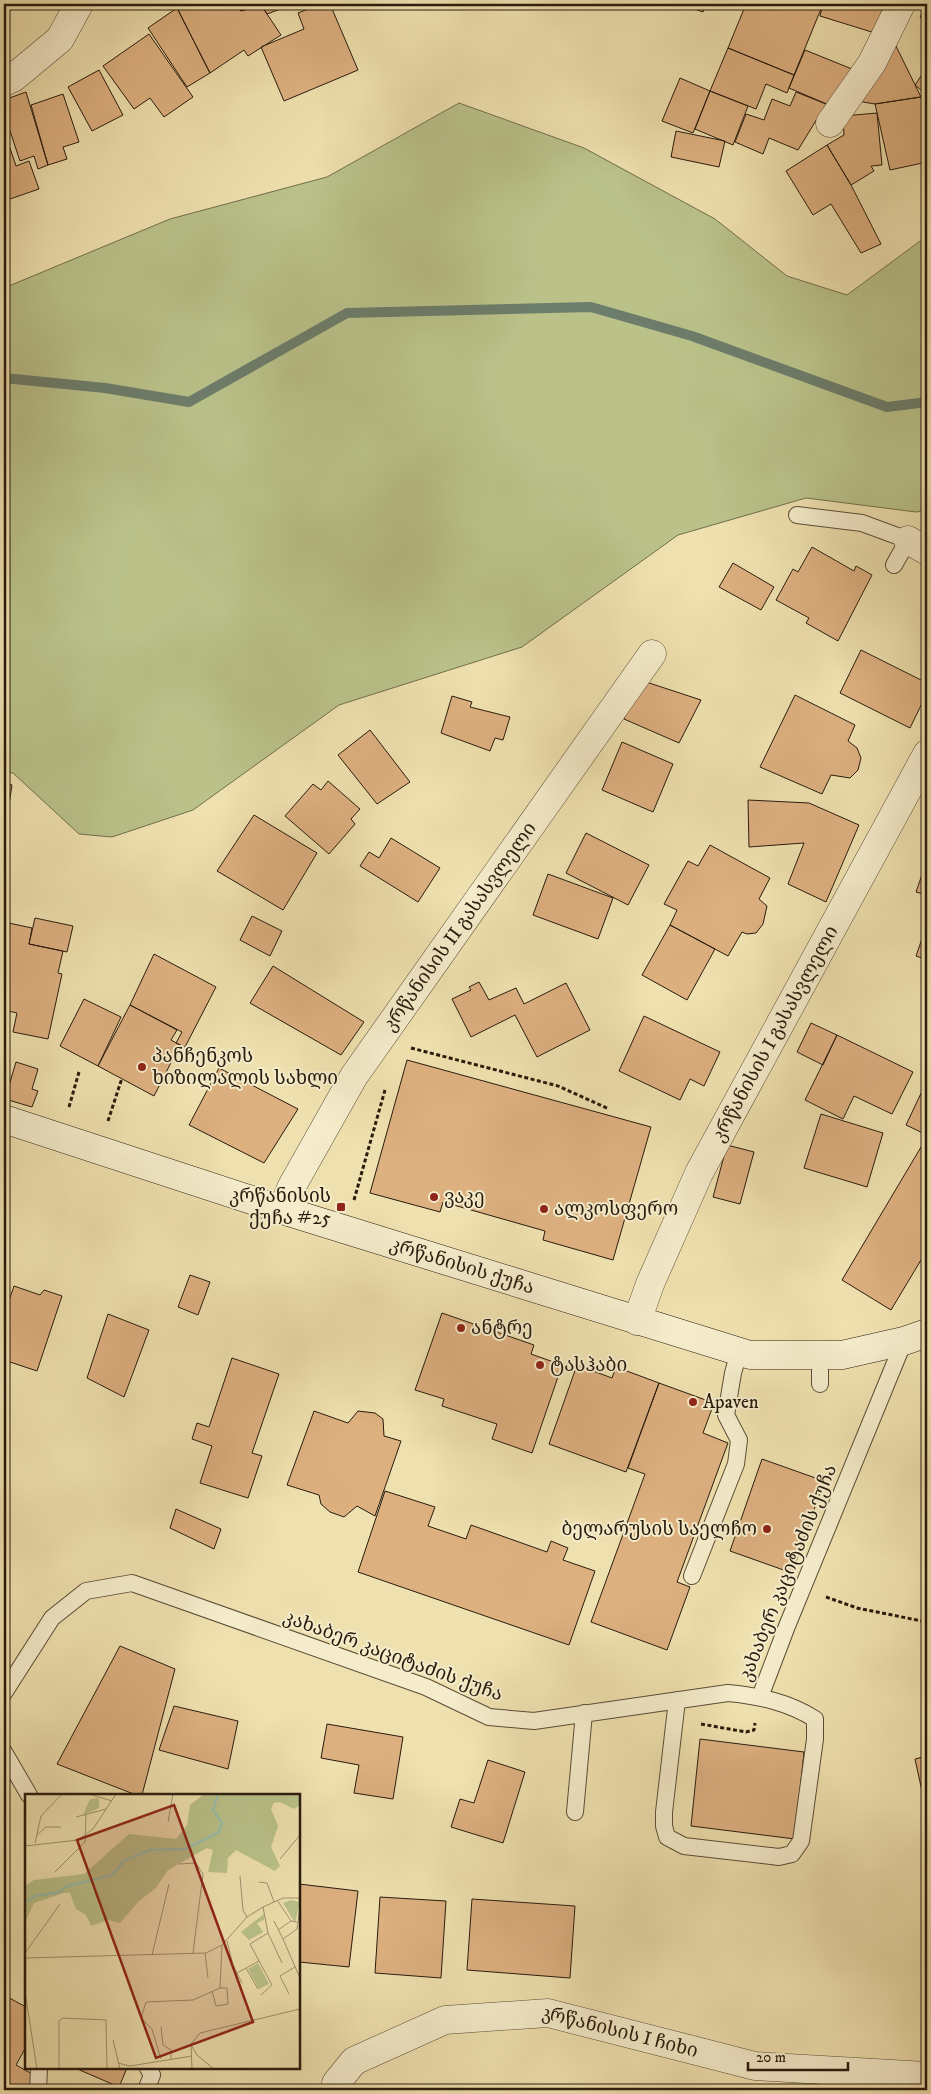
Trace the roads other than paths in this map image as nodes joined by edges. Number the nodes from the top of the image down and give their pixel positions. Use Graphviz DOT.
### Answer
graph roads {
  1 [pos="79,4"];
  2 [pos="901,4"];
  3 [pos="4,82"];
  4 [pos="830,124"];
  5 [pos="797,515"];
  6 [pos="918,546"];
  7 [pos="894,565"];
  8 [pos="652,654"];
  9 [pos="927,754"];
  10 [pos="4,1119"];
  11 [pos="282,1210"];
  12 [pos="636,1321"];
  13 [pos="916,1337"];
  14 [pos="739,1352"];
  15 [pos="820,1356"];
  16 [pos="820,1384"];
  17 [pos="692,1576"];
  18 [pos="4,1693"];
  19 [pos="760,1697"];
  20 [pos="677,1700"];
  21 [pos="584,1713"];
  22 [pos="4,1752"];
  23 [pos="28,1794"];
  24 [pos="575,1812"];
  25 [pos="39,2069"];
  26 [pos="149,2069"];
  27 [pos="927,2076"];
  28 [pos="334,2088"];
  29 [pos="38,2090"];
  30 [pos="146,2090"];
  1 -- 3 [label="street"];
  2 -- 4 [label="street"];
  5 -- 6 [label="lane"];
  6 -- 7 [label="lane"];
  8 -- 11 [label="street, კრწანისის II გასასვლელი"];
  9 -- 12 [label="street, კრწანისის I გასასვლელი"];
  10 -- 11 [label="street, კრწანისის ქუჩა"];
  11 -- 12 [label="street, კრწანისის ქუჩა"];
  12 -- 14 [label="street, კრწანისის ქუჩა"];
  13 -- 15 [label="street, კრწანისის ქუჩა"];
  13 -- 19 [label="lane, კახაბერ კაციტაძის ქუჩა"];
  14 -- 15 [label="street, კრწანისის ქუჩა"];
  14 -- 17 [label="lane"];
  15 -- 16 [label="lane"];
  18 -- 21 [label="lane, კახაბერ კაციტაძის ქუჩა"];
  19 -- 20 [label="lane, კახაბერ კაციტაძის ქუჩა"];
  19 -- 20 [label="lane"];
  20 -- 21 [label="lane, კახაბერ კაციტაძის ქუჩა"];
  21 -- 24 [label="lane"];
  22 -- 23 [label="lane"];
  25 -- 29 [label="lane"];
  26 -- 30 [label="lane"];
  27 -- 28 [label="street, კრწანისის I ჩიხი"];
}
